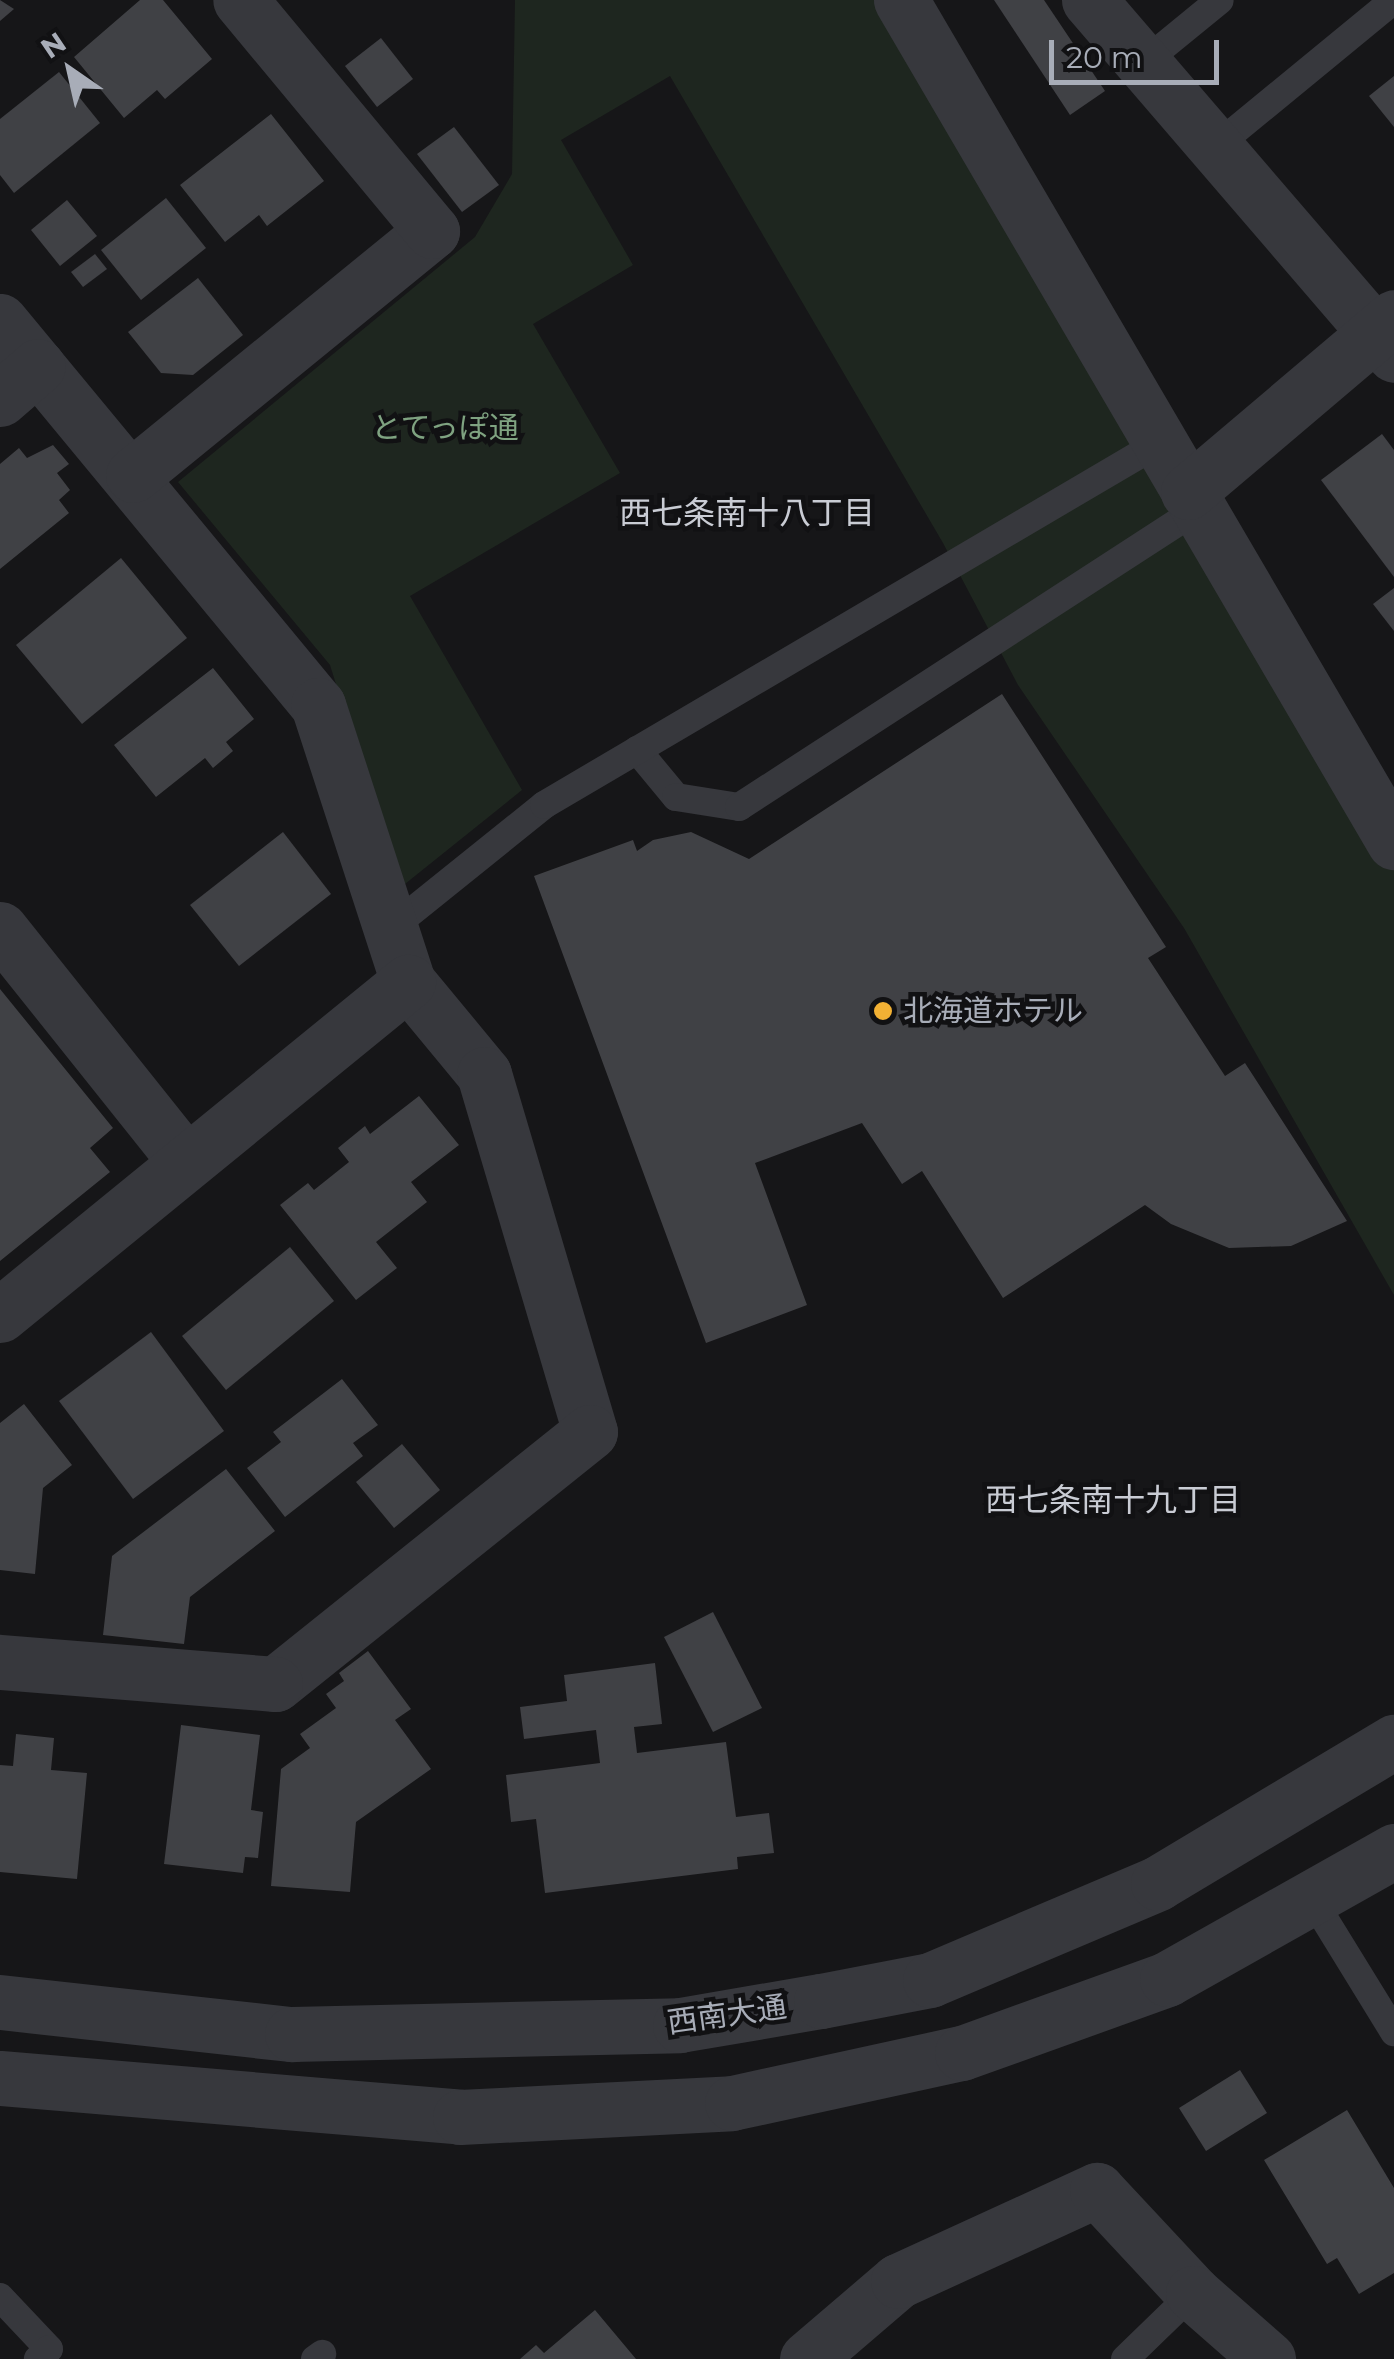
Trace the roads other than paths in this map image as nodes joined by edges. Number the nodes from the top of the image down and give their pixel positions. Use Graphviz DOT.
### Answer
graph roads {
  1 [pos="240,0"];
  2 [pos="901,0"];
  3 [pos="1089,0"];
  4 [pos="1220,0"];
  5 [pos="1394,0"];
  6 [pos="1143,63"];
  7 [pos="1216,147"];
  8 [pos="0,321"];
  9 [pos="1388,335"];
  10 [pos="19,383"];
  11 [pos="1160,443"];
  12 [pos="133,476"];
  13 [pos="1193,500"];
  14 [pos="637,750"];
  15 [pos="1394,842"];
  16 [pos="0,929"];
  17 [pos="390,929"];
  18 [pos="408,982"];
  19 [pos="186,1161"];
  20 [pos="0,1314"];
  21 [pos="0,1662"];
  22 [pos="1394,1742"];
  23 [pos="1394,1852"];
  24 [pos="1314,1902"];
  25 [pos="0,2002"];
  26 [pos="1394,2032"];
  27 [pos="0,2078"];
  28 [pos="1192,2294"];
  29 [pos="0,2296"];
  30 [pos="38,2359"];
  31 [pos="807,2359"];
  32 [pos="1125,2359"];
  33 [pos="1268,2359"];
  1 -- 12 [label="street"];
  2 -- 11 [label="street"];
  3 -- 6 [label="street"];
  4 -- 6 [label="lane"];
  5 -- 7 [label="lane"];
  6 -- 7 [label="street"];
  7 -- 9 [label="street"];
  8 -- 10 [label="street"];
  9 -- 13 [label="street"];
  10 -- 12 [label="street"];
  11 -- 13 [label="street"];
  11 -- 14 [label="lane"];
  12 -- 17 [label="street"];
  13 -- 14 [label="lane"];
  13 -- 15 [label="street"];
  14 -- 17 [label="lane"];
  16 -- 19 [label="street"];
  17 -- 18 [label="street"];
  18 -- 19 [label="street"];
  18 -- 21 [label="street"];
  19 -- 20 [label="street"];
  22 -- 25 [label="street, 西南大通"];
  23 -- 24 [label="street"];
  24 -- 26 [label="lane"];
  24 -- 27 [label="street"];
  28 -- 31 [label="street"];
  28 -- 32 [label="lane"];
  28 -- 33 [label="street"];
  29 -- 30 [label="lane"];
}
